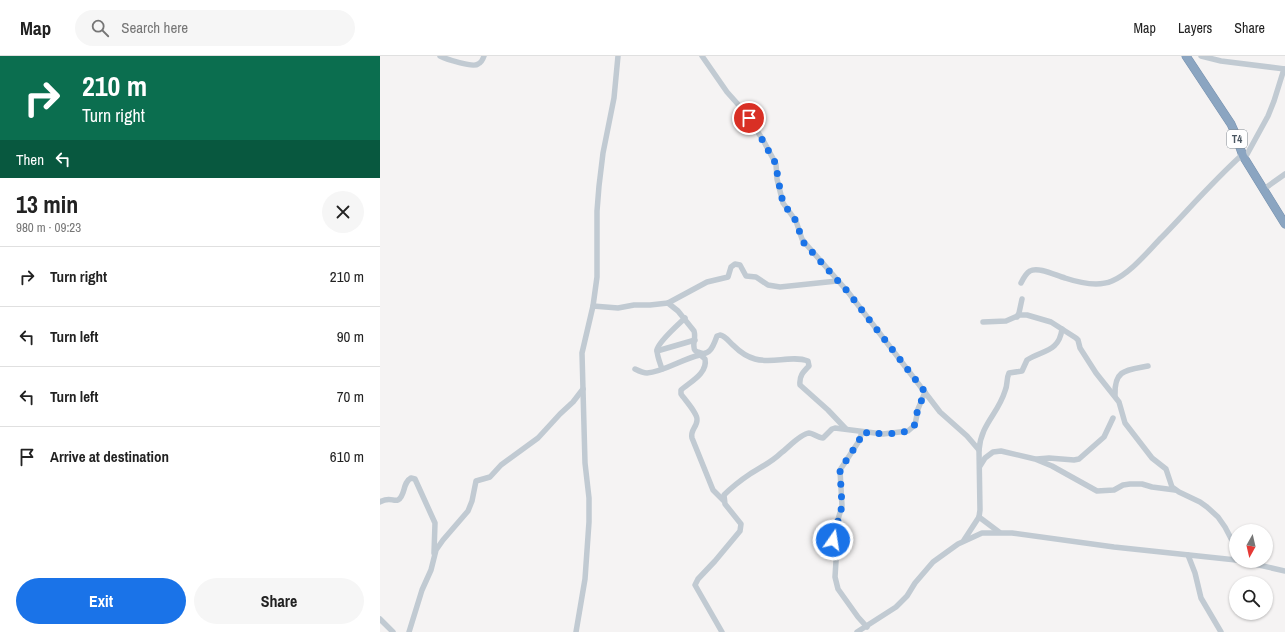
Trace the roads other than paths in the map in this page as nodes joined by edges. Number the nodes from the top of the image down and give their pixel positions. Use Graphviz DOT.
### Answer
graph roads {
  1 [pos="440,56"];
  2 [pos="484,56"];
  3 [pos="618,56"];
  4 [pos="702,56"];
  5 [pos="1186,56"];
  6 [pos="1201,56"];
  7 [pos="1285,69"];
  8 [pos="1244,156"];
  9 [pos="1285,174"];
  10 [pos="1264,189"];
  11 [pos="1285,224"];
  12 [pos="837,281"];
  13 [pos="1021,283"];
  14 [pos="1022,299"];
  15 [pos="668,303"];
  16 [pos="592,306"];
  17 [pos="1017,317"];
  18 [pos="685,318"];
  19 [pos="983,322"];
  20 [pos="1062,329"];
  21 [pos="695,340"];
  22 [pos="657,351"];
  23 [pos="699,354"];
  24 [pos="1148,366"];
  25 [pos="635,369"];
  26 [pos="662,369"];
  27 [pos="583,388"];
  28 [pos="925,392"];
  29 [pos="1115,396"];
  30 [pos="1113,418"];
  31 [pos="846,429"];
  32 [pos="862,432"];
  33 [pos="979,450"];
  34 [pos="1035,459"];
  35 [pos="980,466"];
  36 [pos="1176,490"];
  37 [pos="724,501"];
  38 [pos="380,502"];
  39 [pos="979,517"];
  40 [pos="1000,533"];
  41 [pos="1229,535"];
  42 [pos="964,540"];
  43 [pos="434,555"];
  44 [pos="1188,555"];
  45 [pos="1229,559"];
  46 [pos="1271,568"];
  47 [pos="1285,571"];
  48 [pos="380,619"];
  49 [pos="867,627"];
  50 [pos="393,632"];
  51 [pos="410,632"];
  52 [pos="576,632"];
  53 [pos="722,632"];
  54 [pos="857,632"];
  55 [pos="1221,632"];
  1 -- 2 [label="street"];
  3 -- 16 [label="street"];
  4 -- 12 [label="street"];
  5 -- 8 [label="highway, T4"];
  6 -- 7 [label="street"];
  7 -- 8 [label="street"];
  8 -- 10 [label="highway, T4"];
  8 -- 13 [label="street"];
  9 -- 10 [label="street"];
  10 -- 11 [label="highway, T4"];
  12 -- 15 [label="street"];
  12 -- 28 [label="street"];
  14 -- 17 [label="street"];
  15 -- 16 [label="street"];
  15 -- 18 [label="street"];
  16 -- 27 [label="street"];
  17 -- 19 [label="street"];
  17 -- 20 [label="street"];
  18 -- 21 [label="street"];
  18 -- 22 [label="street"];
  20 -- 29 [label="street"];
  20 -- 33 [label="street"];
  21 -- 22 [label="street"];
  21 -- 23 [label="street"];
  22 -- 26 [label="street"];
  23 -- 26 [label="street"];
  23 -- 31 [label="street"];
  23 -- 37 [label="street"];
  24 -- 29 [label="street"];
  25 -- 26 [label="street"];
  27 -- 43 [label="street"];
  27 -- 52 [label="street"];
  28 -- 32 [label="street"];
  28 -- 33 [label="street"];
  29 -- 36 [label="street"];
  30 -- 34 [label="street"];
  31 -- 32 [label="street"];
  31 -- 37 [label="street"];
  32 -- 49 [label="street"];
  33 -- 35 [label="street"];
  34 -- 35 [label="street"];
  34 -- 36 [label="street"];
  35 -- 39 [label="street"];
  36 -- 41 [label="street"];
  37 -- 53 [label="street"];
  38 -- 43 [label="street"];
  39 -- 40 [label="street"];
  39 -- 42 [label="street"];
  40 -- 42 [label="street"];
  40 -- 44 [label="street"];
  42 -- 49 [label="street"];
  43 -- 51 [label="street"];
  44 -- 45 [label="street"];
  44 -- 55 [label="street"];
  46 -- 47 [label="street"];
  48 -- 50 [label="street"];
  49 -- 54 [label="street"];
}
